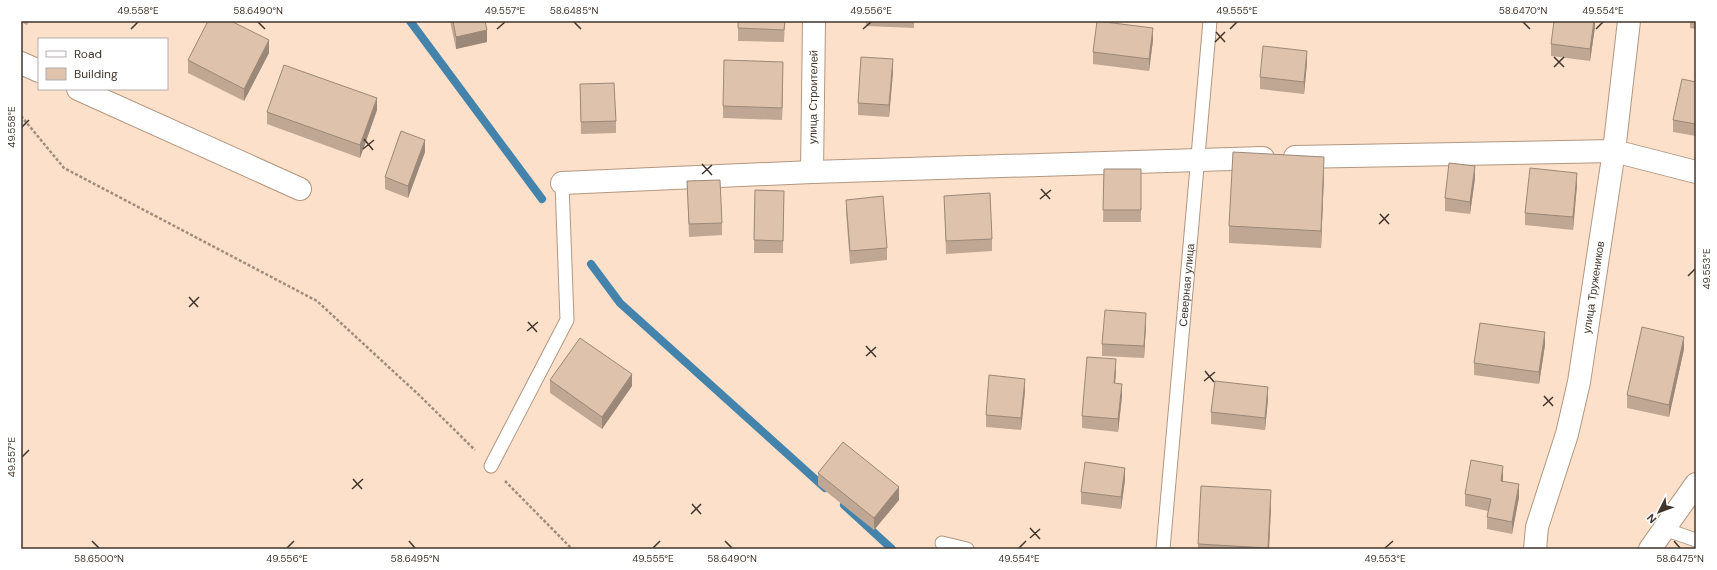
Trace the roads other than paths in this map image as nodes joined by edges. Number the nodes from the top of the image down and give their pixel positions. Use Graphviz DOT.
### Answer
graph roads {
  1 [pos="814,21"];
  2 [pos="1210,21"];
  3 [pos="1630,21"];
  4 [pos="21,63"];
  5 [pos="38,71"];
  6 [pos="80,90"];
  7 [pos="1614,151"];
  8 [pos="1199,159"];
  9 [pos="812,172"];
  10 [pos="1696,172"];
  11 [pos="562,183"];
  12 [pos="300,189"];
  13 [pos="491,466"];
  14 [pos="1696,484"];
  15 [pos="1664,529"];
  16 [pos="1696,540"];
  17 [pos="942,543"];
  18 [pos="967,549"];
  19 [pos="1162,549"];
  20 [pos="1535,549"];
  21 [pos="1650,549"];
  1 -- 9 [label="street, улица Строителей"];
  2 -- 8 [label="lane, Северная улица"];
  3 -- 7 [label="street, улица Тружеников"];
  4 -- 5 [label="street"];
  6 -- 12 [label="street"];
  7 -- 8 [label="street"];
  7 -- 10 [label="street"];
  7 -- 20 [label="street, улица Тружеников"];
  8 -- 9 [label="street"];
  8 -- 19 [label="lane, Северная улица"];
  9 -- 11 [label="street"];
  11 -- 13 [label="lane"];
  14 -- 15 [label="street"];
  15 -- 16 [label="lane"];
  15 -- 21 [label="street"];
  17 -- 18 [label="lane"];
}
